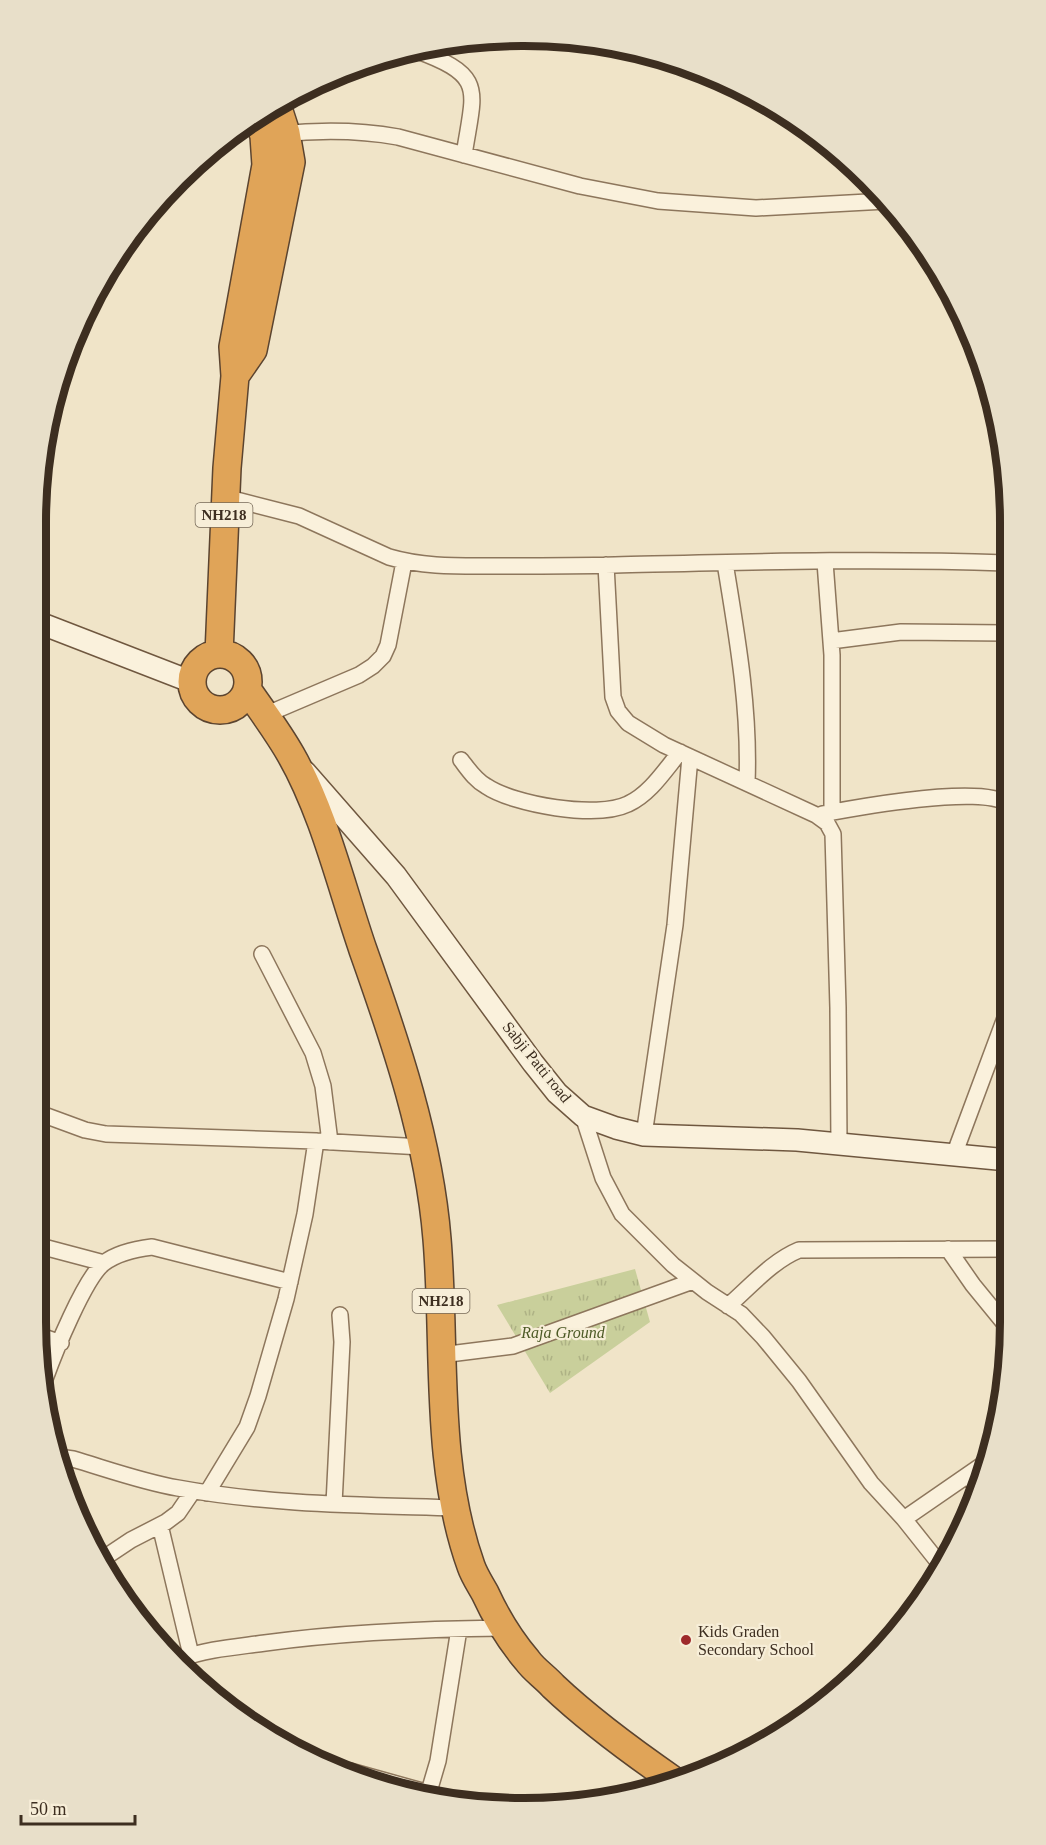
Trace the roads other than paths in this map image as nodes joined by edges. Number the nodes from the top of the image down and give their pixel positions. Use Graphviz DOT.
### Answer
graph roads {
  1 [pos="430,56"];
  2 [pos="270,129"];
  3 [pos="464,155"];
  4 [pos="874,202"];
  5 [pos="225,497"];
  6 [pos="404,562"];
  7 [pos="725,562"];
  8 [pos="825,562"];
  9 [pos="1000,563"];
  10 [pos="606,565"];
  11 [pos="46,625"];
  12 [pos="1000,633"];
  13 [pos="831,641"];
  14 [pos="219,654"];
  15 [pos="192,682"];
  16 [pos="247,689"];
  17 [pos="265,715"];
  18 [pos="685,754"];
  19 [pos="292,757"];
  20 [pos="461,760"];
  21 [pos="747,783"];
  22 [pos="1000,799"];
  23 [pos="832,812"];
  24 [pos="816,815"];
  25 [pos="262,954"];
  26 [pos="1000,1031"];
  27 [pos="46,1116"];
  28 [pos="583,1116"];
  29 [pos="644,1135"];
  30 [pos="323,1141"];
  31 [pos="839,1144"];
  32 [pos="422,1147"];
  33 [pos="954,1155"];
  34 [pos="1000,1159"];
  35 [pos="46,1248"];
  36 [pos="948,1249"];
  37 [pos="1000,1249"];
  38 [pos="104,1263"];
  39 [pos="693,1281"];
  40 [pos="290,1282"];
  41 [pos="728,1306"];
  42 [pos="340,1315"];
  43 [pos="1000,1318"];
  44 [pos="47,1338"];
  45 [pos="61,1342"];
  46 [pos="441,1355"];
  47 [pos="50,1369"];
  48 [pos="67,1458"];
  49 [pos="976,1470"];
  50 [pos="968,1475"];
  51 [pos="972,1480"];
  52 [pos="200,1492"];
  53 [pos="334,1504"];
  54 [pos="455,1508"];
  55 [pos="904,1519"];
  56 [pos="160,1525"];
  57 [pos="108,1556"];
  58 [pos="936,1560"];
  59 [pos="504,1628"];
  60 [pos="459,1629"];
  61 [pos="185,1657"];
  62 [pos="667,1776"];
  63 [pos="430,1789"];
  1 -- 3 [label="street"];
  2 -- 3 [label="street"];
  2 -- 5 [label="highway, NH218"];
  3 -- 4 [label="street"];
  5 -- 6 [label="street"];
  5 -- 14 [label="highway, NH218"];
  6 -- 10 [label="street"];
  6 -- 17 [label="street"];
  7 -- 8 [label="street"];
  7 -- 10 [label="street"];
  7 -- 21 [label="street"];
  8 -- 9 [label="street"];
  8 -- 13 [label="street"];
  10 -- 18 [label="street"];
  11 -- 15 [label="main road"];
  12 -- 13 [label="street"];
  13 -- 23 [label="street"];
  14 -- 15 [label="highway"];
  14 -- 16 [label="highway, NH218"];
  15 -- 16 [label="highway"];
  16 -- 17 [label="highway, NH218"];
  17 -- 19 [label="highway, NH218"];
  18 -- 20 [label="street"];
  18 -- 21 [label="street"];
  18 -- 29 [label="street"];
  19 -- 28 [label="main road, Sabji Patti road"];
  19 -- 32 [label="highway, NH218"];
  21 -- 24 [label="street"];
  22 -- 23 [label="street"];
  23 -- 24 [label="street"];
  24 -- 31 [label="street"];
  25 -- 30 [label="street"];
  26 -- 33 [label="street"];
  27 -- 30 [label="street"];
  28 -- 29 [label="main road, Sabji Patti road"];
  28 -- 39 [label="street"];
  29 -- 31 [label="main road, Sabji Patti road"];
  30 -- 32 [label="street"];
  30 -- 40 [label="street"];
  31 -- 33 [label="main road, Sabji Patti road"];
  32 -- 46 [label="highway, NH218"];
  33 -- 34 [label="main road, Sabji Patti road"];
  35 -- 38 [label="street"];
  36 -- 37 [label="street"];
  36 -- 41 [label="street"];
  36 -- 43 [label="street"];
  38 -- 40 [label="street"];
  38 -- 45 [label="street"];
  39 -- 41 [label="street"];
  39 -- 46 [label="street"];
  40 -- 52 [label="street"];
  41 -- 55 [label="street"];
  42 -- 53 [label="street"];
  44 -- 45 [label="street"];
  45 -- 47 [label="street"];
  46 -- 54 [label="highway, NH218"];
  48 -- 52 [label="street"];
  49 -- 50 [label="street"];
  50 -- 51 [label="street"];
  50 -- 55 [label="street"];
  52 -- 53 [label="street"];
  52 -- 56 [label="street"];
  53 -- 54 [label="street"];
  54 -- 59 [label="highway, NH218"];
  55 -- 58 [label="street"];
  56 -- 57 [label="street"];
  56 -- 61 [label="street"];
  59 -- 60 [label="street"];
  59 -- 62 [label="highway, NH218"];
  60 -- 61 [label="street"];
  60 -- 63 [label="street"];
}
